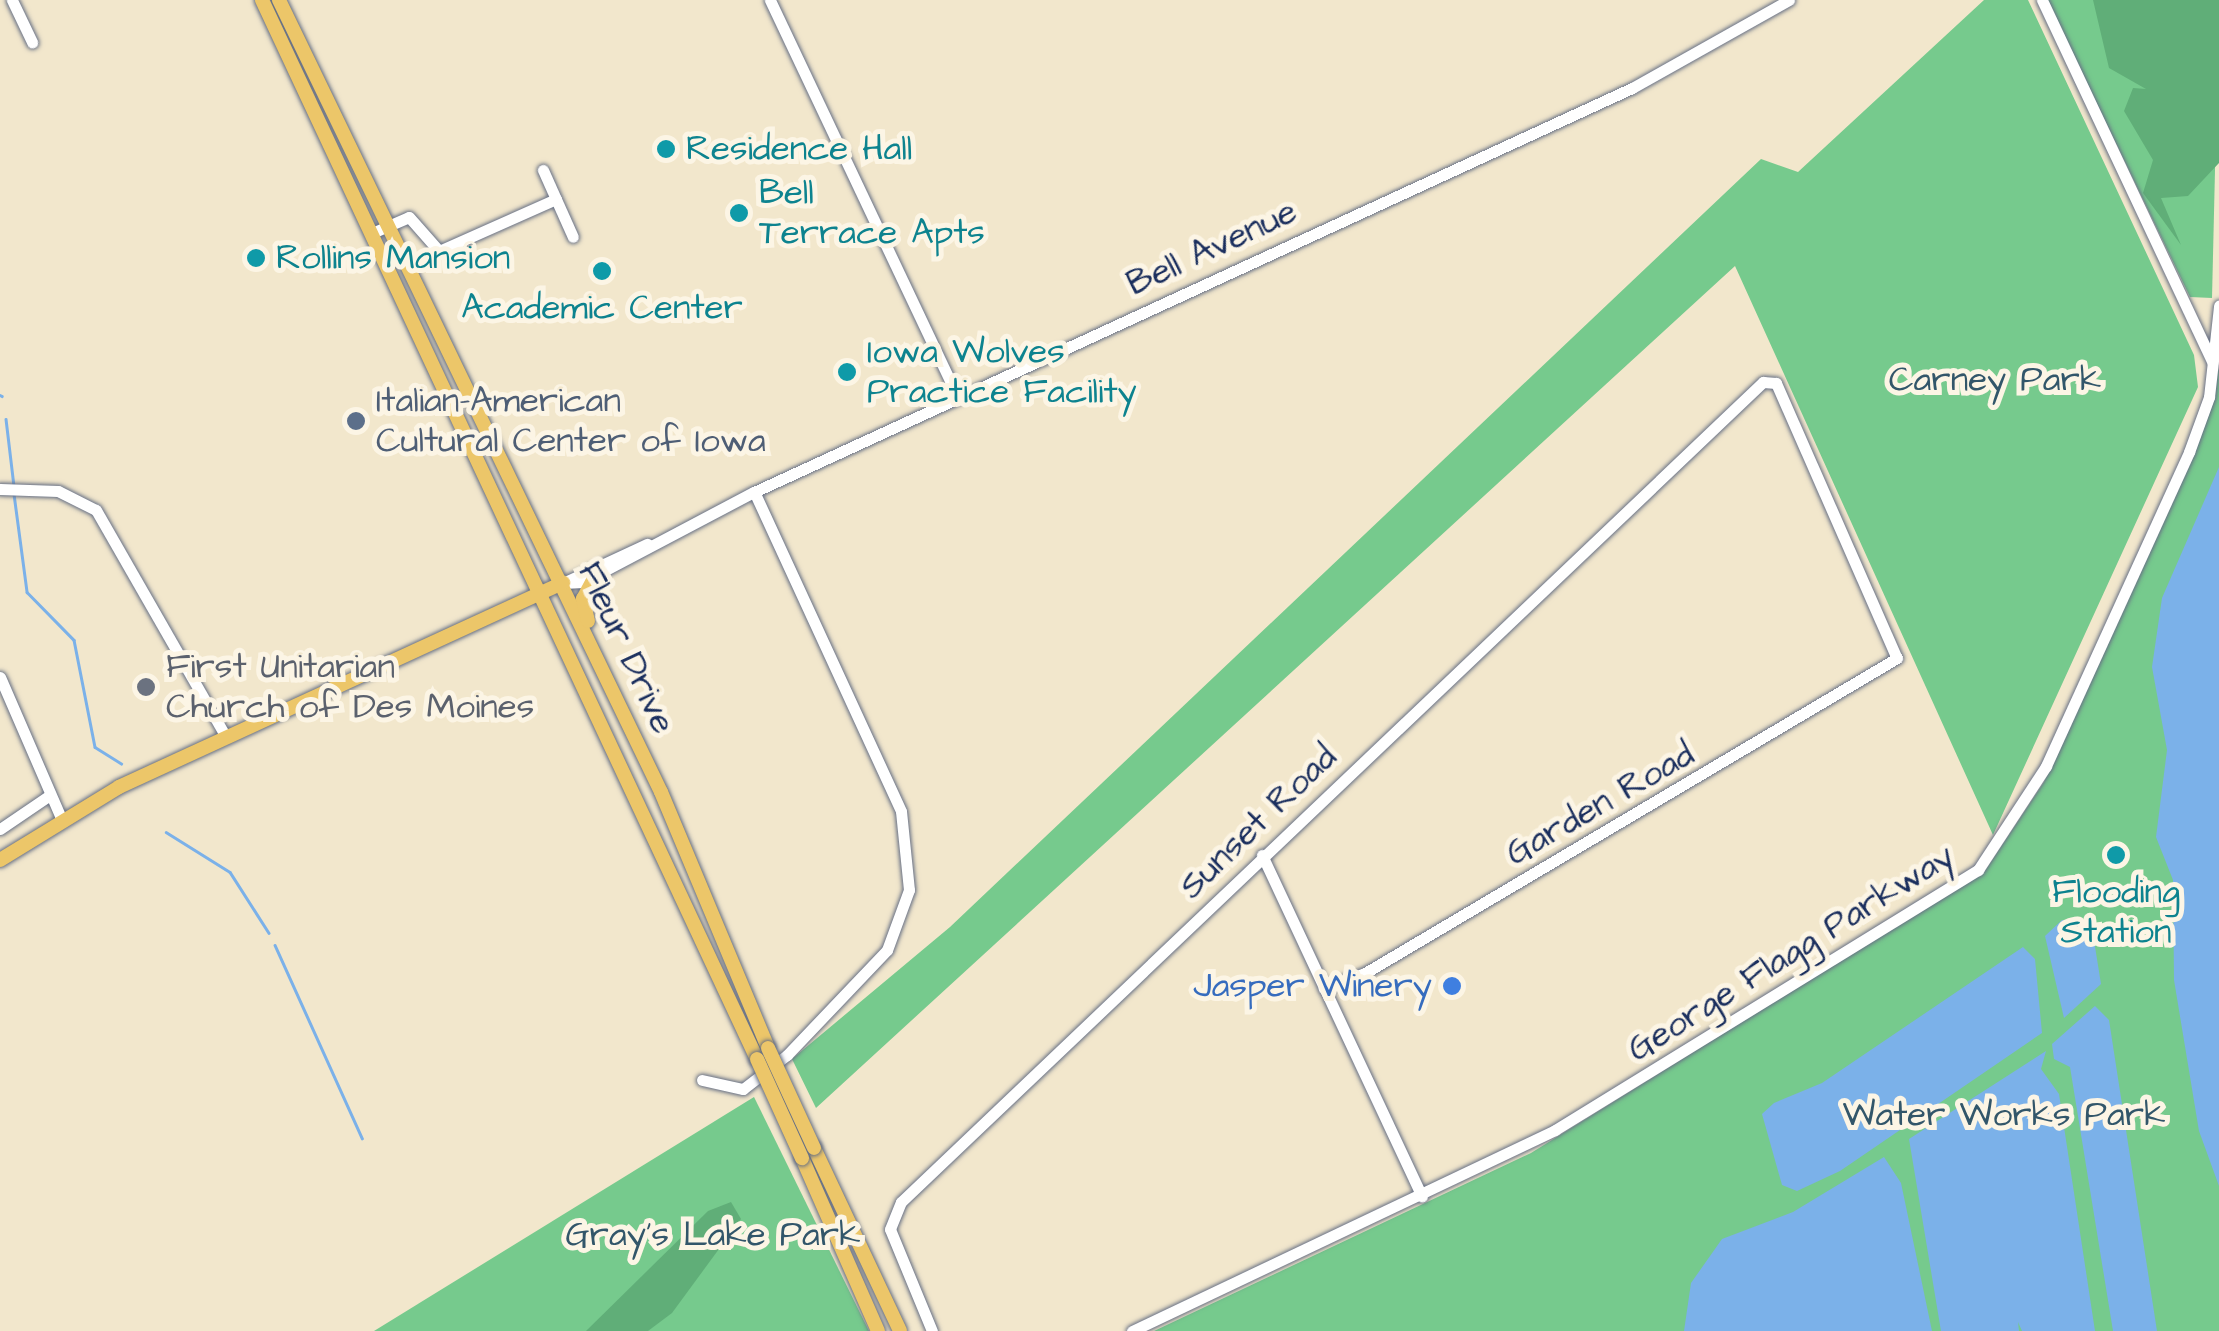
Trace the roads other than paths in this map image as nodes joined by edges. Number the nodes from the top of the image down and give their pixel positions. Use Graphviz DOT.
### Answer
graph roads {
  1 [pos="12,0"];
  2 [pos="262,0"];
  3 [pos="279,0"];
  4 [pos="770,0"];
  5 [pos="1789,0"];
  6 [pos="2042,0"];
  7 [pos="32,42"];
  8 [pos="543,170"];
  9 [pos="556,199"];
  10 [pos="387,226"];
  11 [pos="372,233"];
  12 [pos="573,237"];
  13 [pos="2219,306"];
  14 [pos="2214,366"];
  15 [pos="1758,387"];
  16 [pos="958,398"];
  17 [pos="12,488"];
  18 [pos="754,492"];
  19 [pos="656,542"];
  20 [pos="595,576"];
  21 [pos="563,583"];
  22 [pos="543,592"];
  23 [pos="601,665"];
  24 [pos="0,677"];
  25 [pos="226,737"];
  26 [pos="50,795"];
  27 [pos="62,820"];
  28 [pos="0,829"];
  29 [pos="1262,855"];
  30 [pos="0,860"];
  31 [pos="1324,988"];
  32 [pos="762,1053"];
  33 [pos="702,1080"];
  34 [pos="808,1153"];
  35 [pos="1422,1196"];
  36 [pos="878,1331"];
  37 [pos="900,1331"];
  38 [pos="932,1331"];
  39 [pos="1132,1331"];
  1 -- 7 [label="street"];
  2 -- 11 [label="main road, Fleur Drive"];
  3 -- 10 [label="main road, Fleur Drive"];
  4 -- 16 [label="street"];
  5 -- 16 [label="street, Bell Avenue"];
  6 -- 14 [label="street"];
  8 -- 9 [label="street"];
  9 -- 10 [label="street"];
  9 -- 12 [label="street"];
  10 -- 11 [label="street"];
  10 -- 21 [label="main road, Fleur Drive"];
  11 -- 22 [label="main road, Fleur Drive"];
  13 -- 14 [label="street, George Flagg Parkway"];
  14 -- 35 [label="street, George Flagg Parkway"];
  15 -- 29 [label="street, Sunset Road"];
  15 -- 31 [label="street, Garden Road"];
  16 -- 18 [label="street, Bell Avenue"];
  17 -- 25 [label="street"];
  18 -- 19 [label="street, Bell Avenue"];
  18 -- 33 [label="street"];
  19 -- 20 [label="street, Bell Avenue"];
  19 -- 21 [label="street, Bell Avenue"];
  20 -- 21 [label="street, Bell Avenue"];
  20 -- 23 [label="main road"];
  21 -- 22 [label="main road, Bell Avenue"];
  21 -- 23 [label="main road, Fleur Drive"];
  22 -- 25 [label="main road, Bell Avenue"];
  22 -- 32 [label="main road, Fleur Drive"];
  23 -- 32 [label="main road, Fleur Drive"];
  24 -- 26 [label="street"];
  25 -- 27 [label="main road, Bell Avenue"];
  26 -- 27 [label="street"];
  26 -- 28 [label="street"];
  27 -- 30 [label="main road, Bell Avenue"];
  29 -- 31 [label="street"];
  29 -- 38 [label="street, Sunset Road"];
  31 -- 35 [label="street"];
  32 -- 34 [label="main road, Fleur Drive, bridge"];
  34 -- 36 [label="main road, Fleur Drive"];
  34 -- 37 [label="main road, Fleur Drive"];
  35 -- 39 [label="street, George Flagg Parkway"];
}
